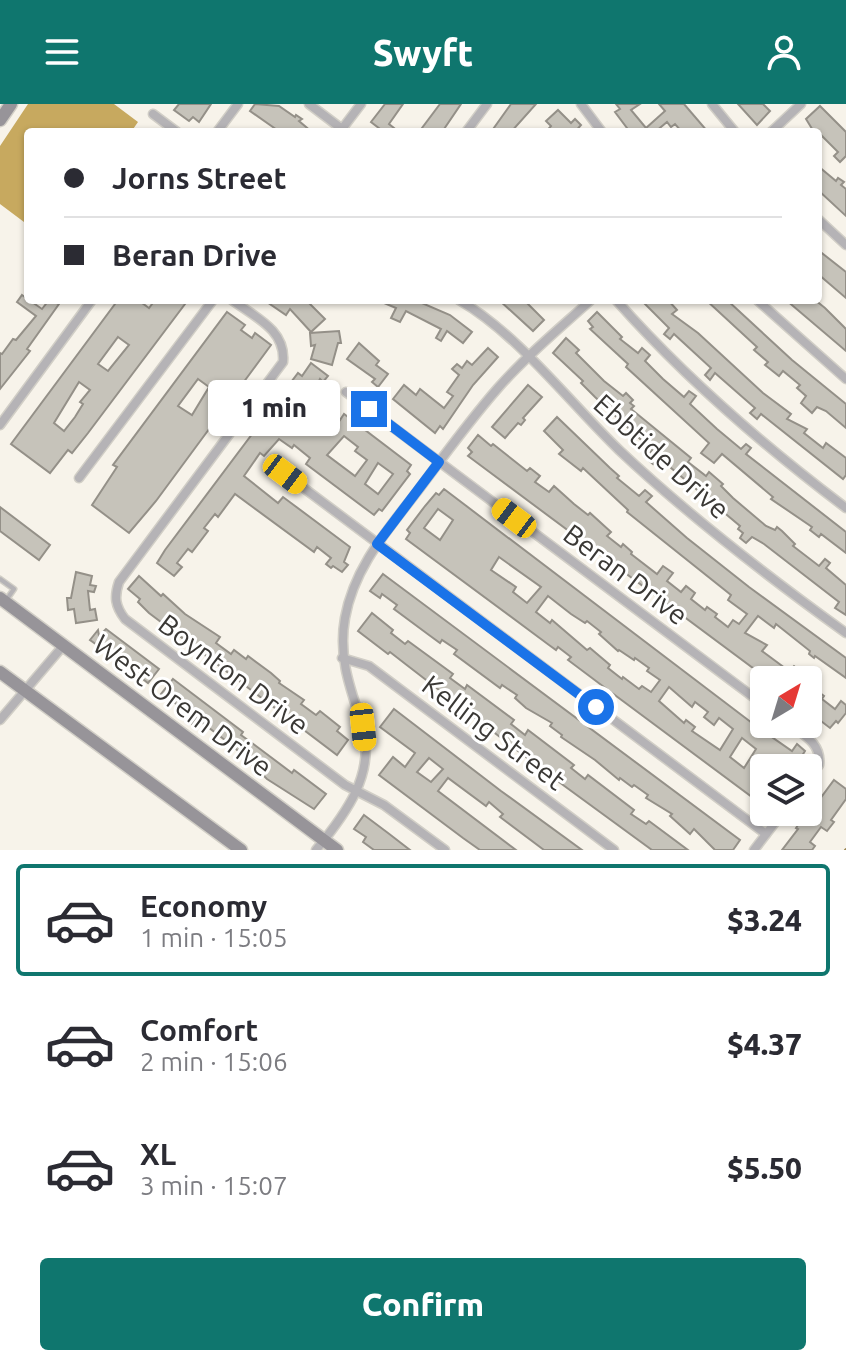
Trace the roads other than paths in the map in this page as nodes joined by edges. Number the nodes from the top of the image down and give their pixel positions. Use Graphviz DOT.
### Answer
graph roads {
  1 [pos="11,104"];
  2 [pos="238,104"];
  3 [pos="309,104"];
  4 [pos="361,104"];
  5 [pos="487,104"];
  6 [pos="581,104"];
  7 [pos="712,104"];
  8 [pos="801,104"];
  9 [pos="153,114"];
  10 [pos="0,120"];
  11 [pos="172,128"];
  12 [pos="220,128"];
  13 [pos="341,128"];
  14 [pos="345,128"];
  15 [pos="469,128"];
  16 [pos="599,128"];
  17 [pos="732,128"];
  18 [pos="775,128"];
  19 [pos="822,223"];
  20 [pos="846,245"];
  21 [pos="89,304"];
  22 [pos="210,304"];
  23 [pos="237,304"];
  24 [pos="465,304"];
  25 [pos="587,304"];
  26 [pos="620,304"];
  27 [pos="762,304"];
  28 [pos="528,357"];
  29 [pos="846,379"];
  30 [pos="346,392"];
  31 [pos="0,425"];
  32 [pos="439,462"];
  33 [pos="285,474"];
  34 [pos="79,478"];
  35 [pos="846,508"];
  36 [pos="377,544"];
  37 [pos="0,579"];
  38 [pos="2,600"];
  39 [pos="846,633"];
  40 [pos="63,646"];
  41 [pos="342,658"];
  42 [pos="0,672"];
  43 [pos="25,690"];
  44 [pos="750,695"];
  45 [pos="0,720"];
  46 [pos="807,738"];
  47 [pos="818,754"];
  48 [pos="357,790"];
  49 [pos="772,826"];
  50 [pos="766,834"];
  51 [pos="320,845"];
  52 [pos="241,850"];
  53 [pos="337,850"];
  54 [pos="445,850"];
  55 [pos="614,850"];
  56 [pos="754,850"];
  1 -- 10 [label="main road"];
  2 -- 12 [label="street"];
  3 -- 13 [label="street"];
  4 -- 14 [label="street"];
  5 -- 15 [label="street"];
  6 -- 16 [label="street"];
  7 -- 17 [label="street"];
  8 -- 18 [label="street"];
  9 -- 11 [label="street"];
  19 -- 20 [label="street"];
  21 -- 31 [label="street"];
  22 -- 34 [label="street"];
  23 -- 48 [label="street, Boynton Drive"];
  24 -- 28 [label="street, Ebbtide Drive"];
  25 -- 28 [label="street"];
  26 -- 35 [label="street"];
  27 -- 29 [label="street"];
  28 -- 32 [label="street"];
  28 -- 39 [label="street, Ebbtide Drive"];
  30 -- 32 [label="street, Beran Drive"];
  32 -- 36 [label="street"];
  32 -- 44 [label="street, Beran Drive"];
  33 -- 36 [label="street"];
  36 -- 41 [label="street"];
  36 -- 50 [label="street"];
  37 -- 38 [label="lane"];
  38 -- 40 [label="main road, West Orem Drive"];
  40 -- 43 [label="street"];
  40 -- 51 [label="main road, West Orem Drive"];
  41 -- 48 [label="street"];
  41 -- 55 [label="street, Kelling Street"];
  42 -- 43 [label="main road"];
  43 -- 45 [label="street"];
  43 -- 52 [label="main road"];
  46 -- 47 [label="street"];
  48 -- 51 [label="street"];
  48 -- 54 [label="street, Boynton Drive"];
  49 -- 50 [label="street"];
  50 -- 56 [label="street"];
  51 -- 53 [label="main road, West Orem Drive"];
}
